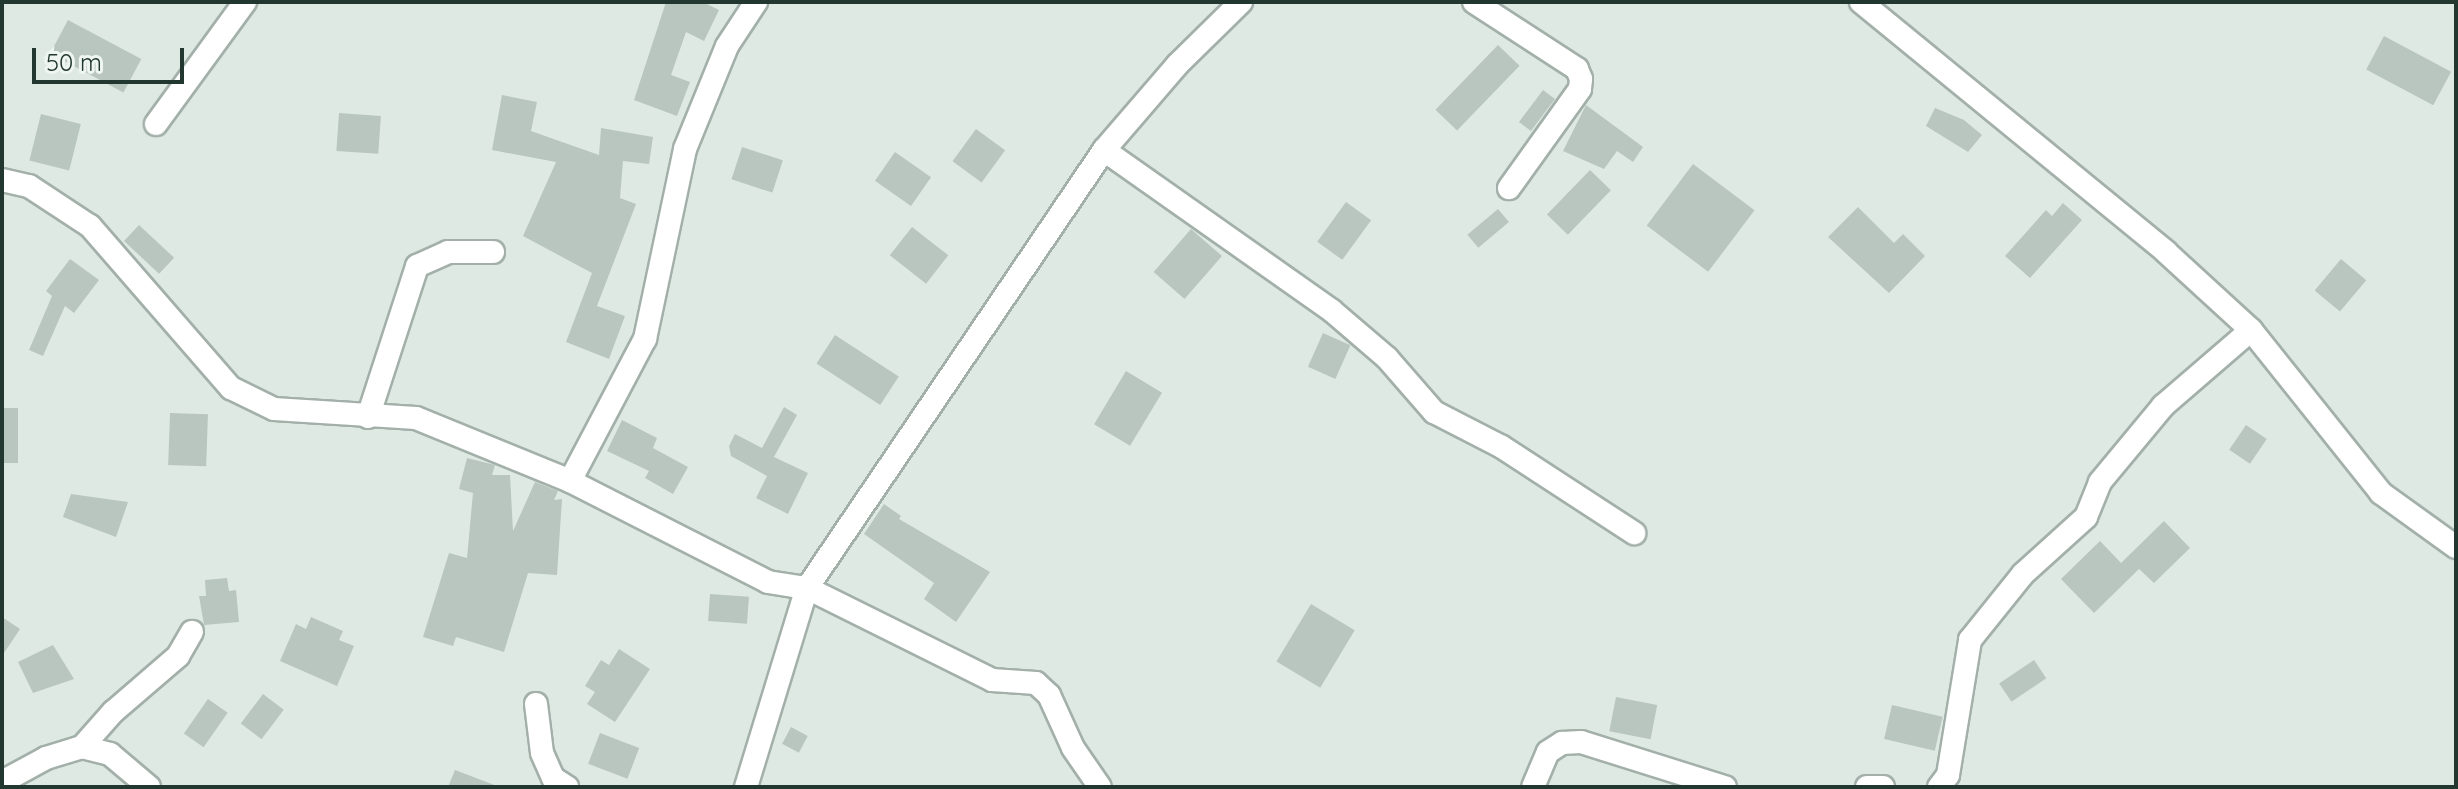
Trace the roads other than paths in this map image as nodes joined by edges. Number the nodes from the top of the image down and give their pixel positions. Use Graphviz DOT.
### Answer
graph roads {
  1 [pos="243,2"];
  2 [pos="756,2"];
  3 [pos="1241,2"];
  4 [pos="1474,2"];
  5 [pos="1861,2"];
  6 [pos="156,124"];
  7 [pos="1104,150"];
  8 [pos="2,180"];
  9 [pos="1509,188"];
  10 [pos="493,252"];
  11 [pos="2251,330"];
  12 [pos="368,417"];
  13 [pos="570,481"];
  14 [pos="1634,533"];
  15 [pos="2456,547"];
  16 [pos="807,588"];
  17 [pos="192,632"];
  18 [pos="536,704"];
  19 [pos="82,747"];
  20 [pos="2,782"];
  21 [pos="1943,786"];
  22 [pos="149,787"];
  23 [pos="567,787"];
  24 [pos="746,787"];
  25 [pos="1100,787"];
  26 [pos="1533,787"];
  27 [pos="1725,787"];
  28 [pos="1867,787"];
  29 [pos="1883,787"];
  1 -- 6 [label="street"];
  2 -- 13 [label="street"];
  3 -- 7 [label="street"];
  4 -- 9 [label="street"];
  5 -- 11 [label="street"];
  7 -- 14 [label="street"];
  7 -- 16 [label="street"];
  8 -- 12 [label="street"];
  10 -- 12 [label="street"];
  11 -- 15 [label="street"];
  11 -- 21 [label="street"];
  12 -- 13 [label="street"];
  13 -- 16 [label="street"];
  16 -- 24 [label="street"];
  16 -- 25 [label="street"];
  17 -- 19 [label="street"];
  18 -- 23 [label="street"];
  19 -- 20 [label="street"];
  19 -- 22 [label="street"];
  26 -- 27 [label="street"];
  28 -- 29 [label="street"];
}
